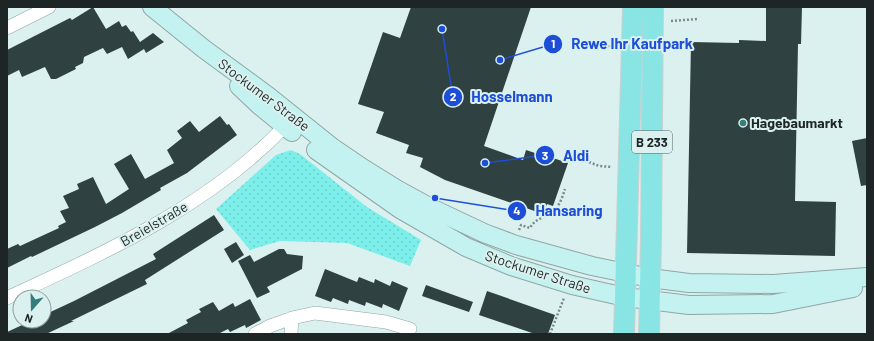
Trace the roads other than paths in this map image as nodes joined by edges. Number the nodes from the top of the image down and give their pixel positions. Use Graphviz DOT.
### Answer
graph roads {
  1 [pos="49,7"];
  2 [pos="152,7"];
  3 [pos="633,7"];
  4 [pos="659,14"];
  5 [pos="7,28"];
  6 [pos="204,49"];
  7 [pos="285,126"];
  8 [pos="626,273"];
  9 [pos="867,277"];
  10 [pos="650,278"];
  11 [pos="867,284"];
  12 [pos="625,297"];
  13 [pos="7,298"];
  14 [pos="650,301"];
  15 [pos="292,318"];
  16 [pos="410,328"];
  17 [pos="256,334"];
  18 [pos="291,334"];
  19 [pos="624,334"];
  20 [pos="649,334"];
  1 -- 5 [label="street"];
  2 -- 6 [label="main road, Stockumer Straße"];
  3 -- 8 [label="main road, B 233"];
  4 -- 10 [label="main road, B 233"];
  6 -- 7 [label="main road, Stockumer Straße"];
  6 -- 8 [label="main road, Stockumer Straße"];
  7 -- 12 [label="main road, Stockumer Straße"];
  7 -- 13 [label="street, Breielstraße"];
  8 -- 10 [label="main road, Stockumer Straße"];
  8 -- 12 [label="main road, B 233"];
  9 -- 10 [label="main road, Stockumer Straße"];
  10 -- 14 [label="main road, B 233"];
  11 -- 14 [label="main road, Stockumer Straße"];
  12 -- 14 [label="main road, Stockumer Straße"];
  12 -- 19 [label="main road, B 233"];
  14 -- 20 [label="main road, B 233"];
  15 -- 16 [label="street"];
  15 -- 17 [label="street"];
  15 -- 18 [label="street"];
}
